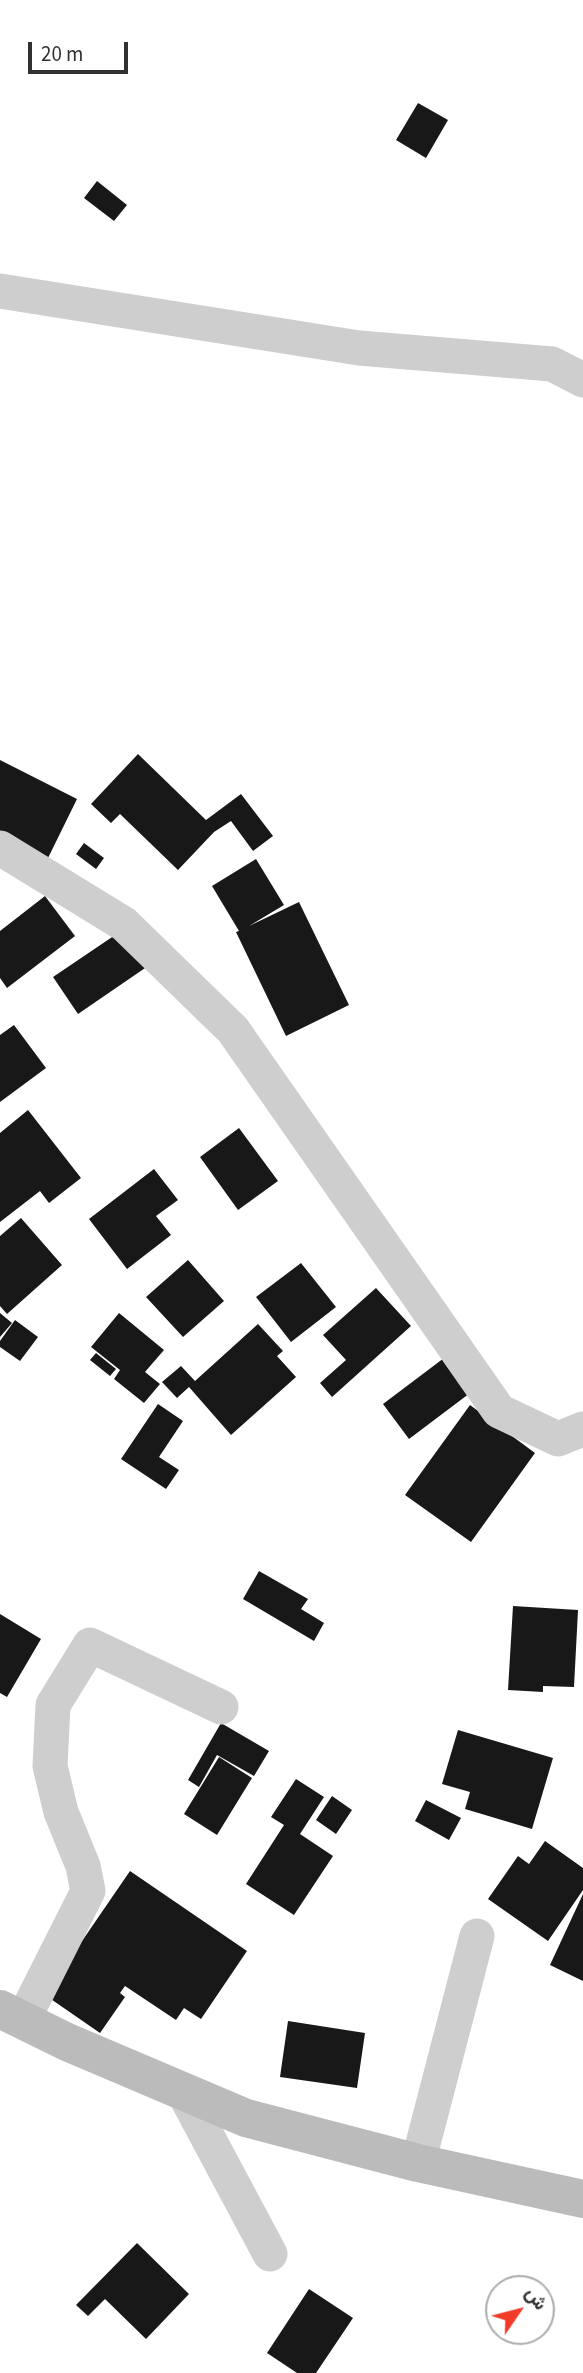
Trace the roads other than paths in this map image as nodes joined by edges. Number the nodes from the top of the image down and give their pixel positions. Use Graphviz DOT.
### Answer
graph roads {
  1 [pos="0,291"];
  2 [pos="583,380"];
  3 [pos="0,848"];
  4 [pos="583,1429"];
  5 [pos="221,1707"];
  6 [pos="477,1936"];
  7 [pos="12,2015"];
  8 [pos="184,2091"];
  9 [pos="418,2163"];
  10 [pos="583,2199"];
  11 [pos="270,2254"];
  1 -- 2 [label="street"];
  3 -- 4 [label="street"];
  5 -- 7 [label="street"];
  6 -- 9 [label="street"];
  7 -- 8 [label="main road"];
  8 -- 9 [label="main road"];
  8 -- 11 [label="street"];
  9 -- 10 [label="main road"];
}
